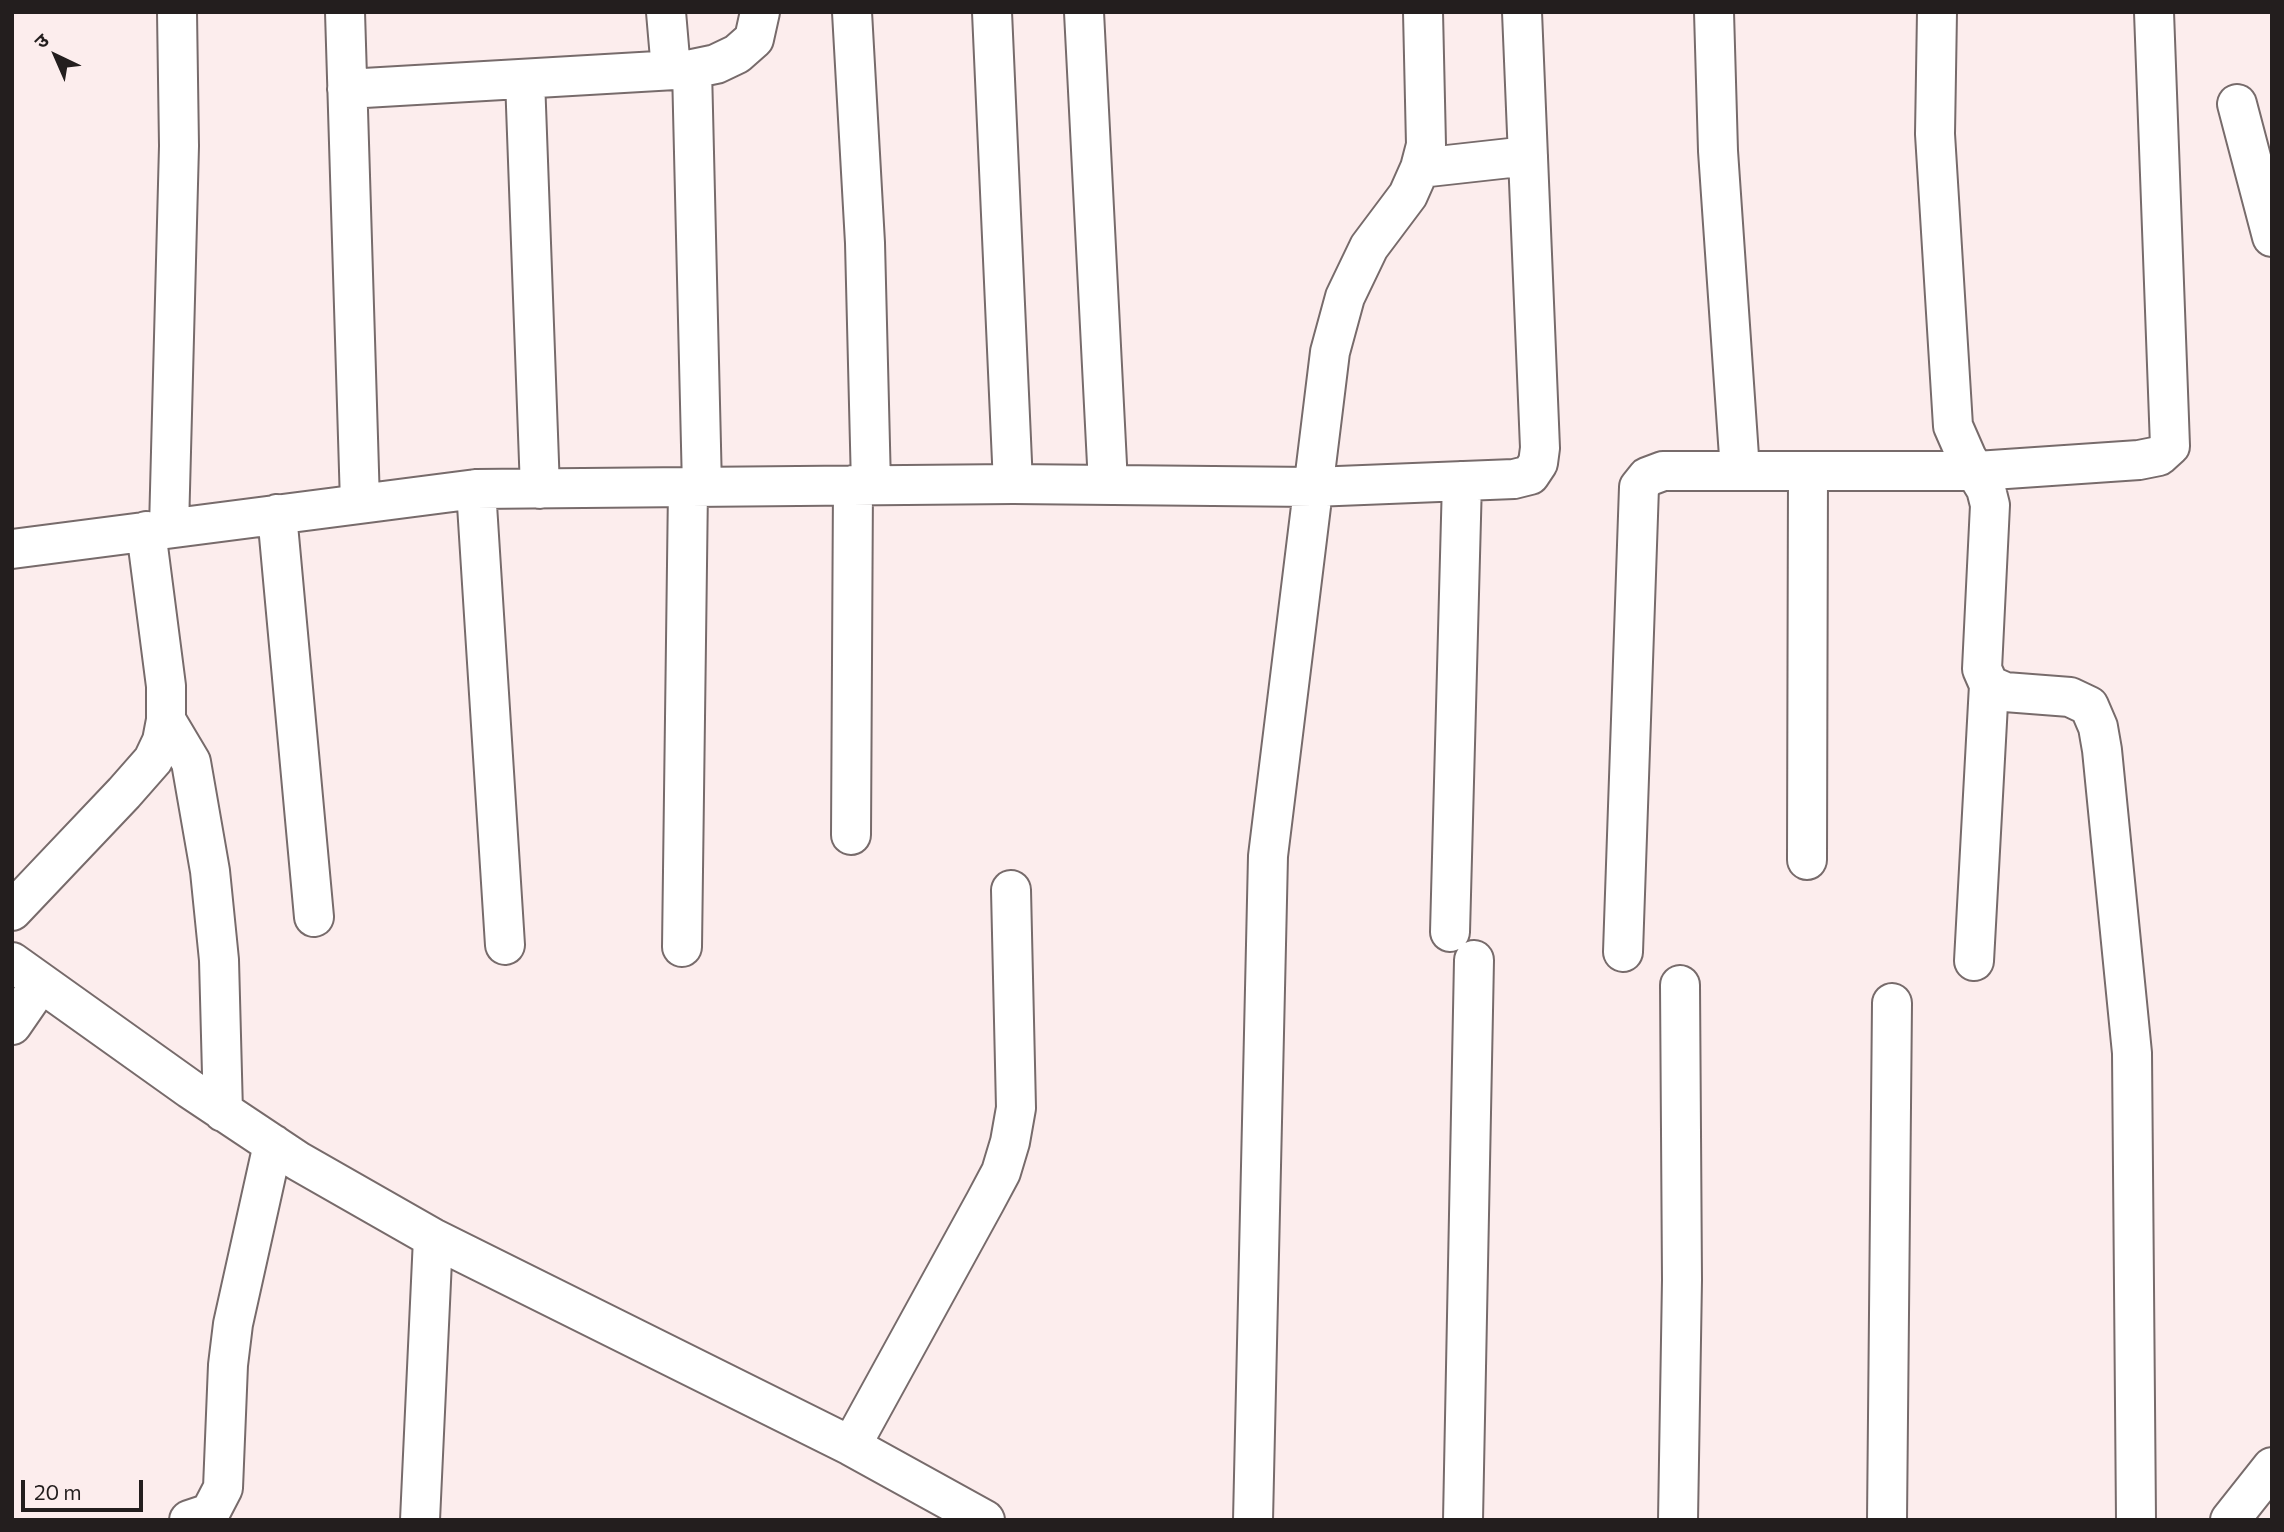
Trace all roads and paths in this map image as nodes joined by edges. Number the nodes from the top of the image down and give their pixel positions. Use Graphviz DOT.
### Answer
graph roads {
  1 [pos="177,12"];
  2 [pos="345,12"];
  3 [pos="666,12"];
  4 [pos="760,12"];
  5 [pos="852,12"];
  6 [pos="992,12"];
  7 [pos="1084,12"];
  8 [pos="1423,12"];
  9 [pos="1522,12"];
  10 [pos="1714,12"];
  11 [pos="1937,12"];
  12 [pos="2154,12"];
  13 [pos="682,70"];
  14 [pos="525,79"];
  15 [pos="348,89"];
  16 [pos="2237,104"];
  17 [pos="1528,156"];
  18 [pos="1420,168"];
  19 [pos="2272,237"];
  20 [pos="1740,471"];
  21 [pos="1808,471"];
  22 [pos="1977,471"];
  23 [pos="1462,481"];
  24 [pos="1013,484"];
  25 [pos="1108,484"];
  26 [pos="862,485"];
  27 [pos="1313,486"];
  28 [pos="695,488"];
  29 [pos="476,489"];
  30 [pos="540,489"];
  31 [pos="360,503"];
  32 [pos="277,514"];
  33 [pos="158,530"];
  34 [pos="12,549"];
  35 [pos="1989,685"];
  36 [pos="166,720"];
  37 [pos="851,835"];
  38 [pos="1807,860"];
  39 [pos="1011,890"];
  40 [pos="12,911"];
  41 [pos="314,917"];
  42 [pos="505,946"];
  43 [pos="682,947"];
  44 [pos="1623,951"];
  45 [pos="1974,961"];
  46 [pos="27,973"];
  47 [pos="1680,985"];
  48 [pos="1892,1003"];
  49 [pos="12,1025"];
  50 [pos="223,1112"];
  51 [pos="272,1144"];
  52 [pos="433,1238"];
  53 [pos="851,1446"];
  54 [pos="2272,1467"];
  55 [pos="203,1517"];
  56 [pos="420,1520"];
  57 [pos="985,1520"];
  58 [pos="1253,1520"];
  59 [pos="1463,1520"];
  60 [pos="1678,1520"];
  61 [pos="1887,1520"];
  62 [pos="2136,1520"];
  63 [pos="2230,1520"];
  1 -- 33 [label="street"];
  2 -- 15 [label="street"];
  3 -- 13 [label="street"];
  4 -- 13 [label="street"];
  5 -- 26 [label="street"];
  6 -- 24 [label="street"];
  7 -- 25 [label="street"];
  8 -- 18 [label="street"];
  9 -- 17 [label="street"];
  10 -- 20 [label="street"];
  11 -- 22 [label="street"];
  12 -- 22 [label="street"];
  13 -- 14 [label="street"];
  13 -- 28 [label="street"];
  14 -- 15 [label="street"];
  14 -- 30 [label="street"];
  15 -- 31 [label="street"];
  16 -- 19 [label="street"];
  17 -- 18 [label="street"];
  17 -- 23 [label="street"];
  18 -- 27 [label="street"];
  20 -- 21 [label="street"];
  20 -- 44 [label="street"];
  21 -- 22 [label="street"];
  21 -- 38 [label="street"];
  22 -- 35 [label="street"];
  23 -- 27 [label="street"];
  23 -- 59 [label="street"];
  24 -- 25 [label="street"];
  24 -- 26 [label="street"];
  25 -- 27 [label="street"];
  26 -- 28 [label="street"];
  26 -- 37 [label="street"];
  27 -- 58 [label="street"];
  28 -- 30 [label="street"];
  28 -- 43 [label="street"];
  29 -- 30 [label="street"];
  29 -- 31 [label="street"];
  29 -- 42 [label="street"];
  31 -- 32 [label="street"];
  32 -- 33 [label="street"];
  32 -- 41 [label="street"];
  33 -- 34 [label="street"];
  33 -- 36 [label="street"];
  35 -- 45 [label="street"];
  35 -- 62 [label="street"];
  36 -- 40 [label="street"];
  36 -- 50 [label="street"];
  39 -- 53 [label="street"];
  46 -- 49 [label="street"];
  46 -- 50 [label="street"];
  47 -- 60 [label="street"];
  48 -- 61 [label="street"];
  50 -- 51 [label="street"];
  51 -- 52 [label="street"];
  51 -- 55 [label="street"];
  52 -- 53 [label="street"];
  52 -- 56 [label="street"];
  53 -- 57 [label="street"];
  54 -- 63 [label="street"];
}
